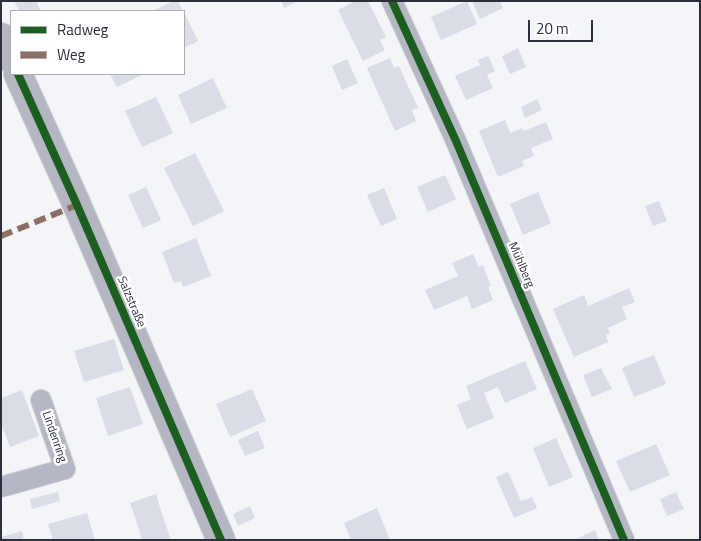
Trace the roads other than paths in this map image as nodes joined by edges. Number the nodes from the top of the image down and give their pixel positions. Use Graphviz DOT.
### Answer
graph roads {
  1 [pos="392,1"];
  2 [pos="1,37"];
  3 [pos="10,57"];
  4 [pos="18,75"];
  5 [pos="41,400"];
  6 [pos="1,487"];
  7 [pos="221,540"];
  8 [pos="624,540"];
  1 -- 8 [label="street, Mühlberg"];
  2 -- 3 [label="street"];
  4 -- 7 [label="street, Salzstraße"];
  5 -- 6 [label="street, Lindenring"];
}
